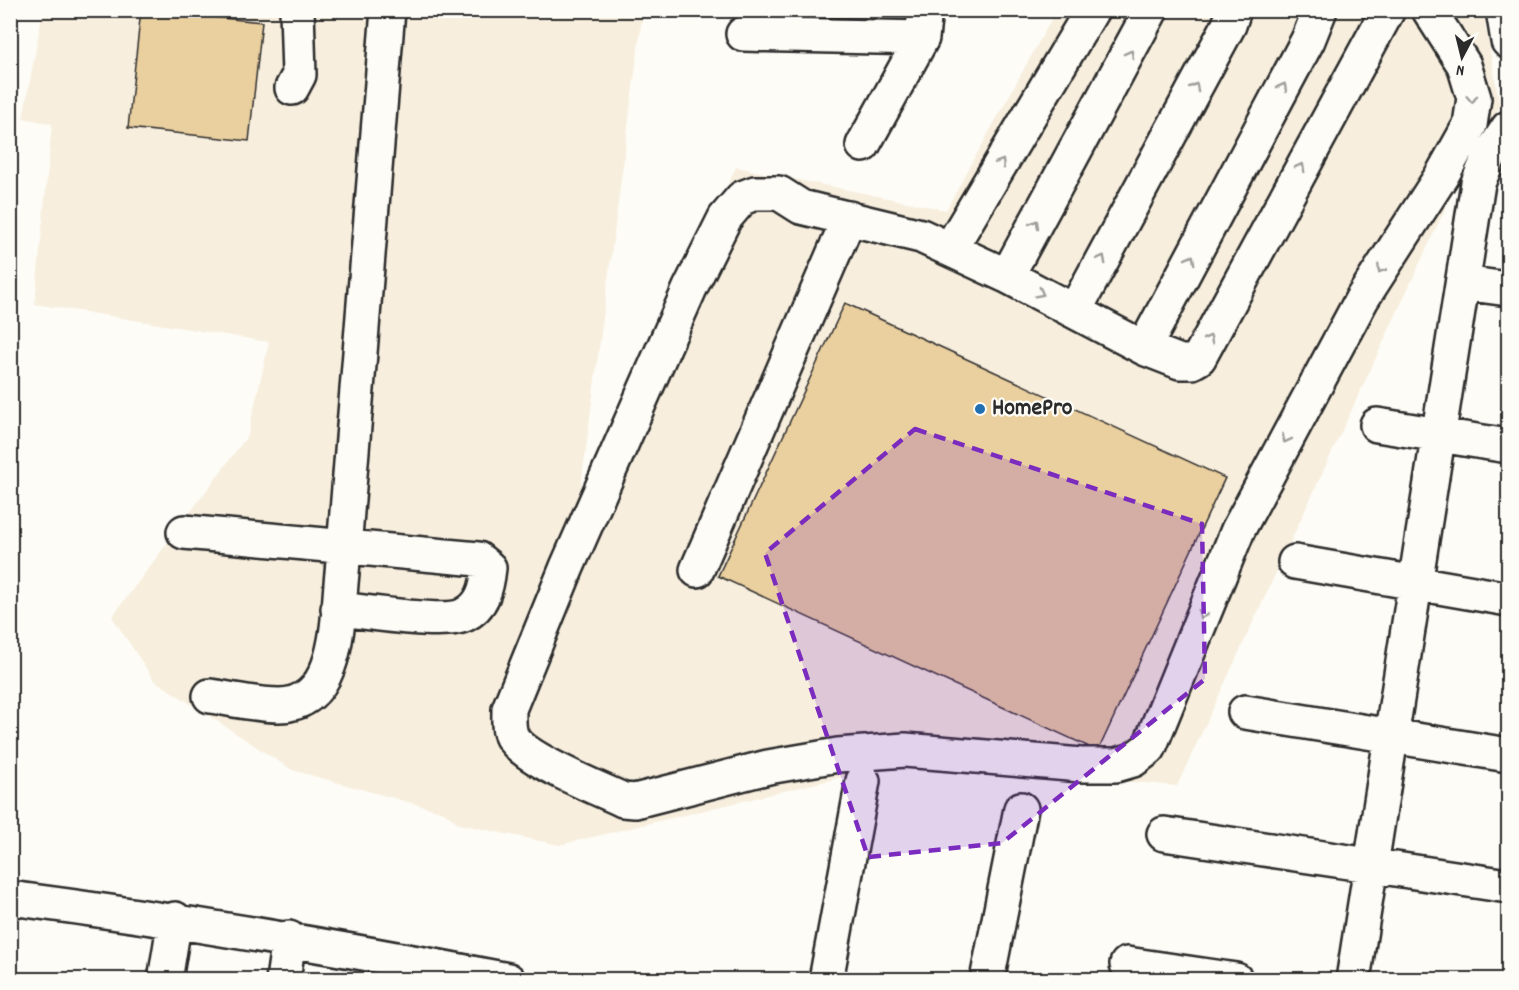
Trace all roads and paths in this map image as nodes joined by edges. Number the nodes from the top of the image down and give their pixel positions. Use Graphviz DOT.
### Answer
graph roads {
  1 [pos="297,10"];
  2 [pos="388,10"];
  3 [pos="1092,10"];
  4 [pos="1151,10"];
  5 [pos="1234,10"];
  6 [pos="1320,10"];
  7 [pos="1388,10"];
  8 [pos="1429,10"];
  9 [pos="1503,10"];
  10 [pos="923,24"];
  11 [pos="743,34"];
  12 [pos="1509,41"];
  13 [pos="292,88"];
  14 [pos="1509,128"];
  15 [pos="863,145"];
  16 [pos="849,218"];
  17 [pos="950,249"];
  18 [pos="1007,276"];
  19 [pos="1463,283"];
  20 [pos="1509,289"];
  21 [pos="1075,310"];
  22 [pos="1144,348"];
  23 [pos="1377,425"];
  24 [pos="1439,434"];
  25 [pos="1509,446"];
  26 [pos="184,532"];
  27 [pos="344,548"];
  28 [pos="1295,562"];
  29 [pos="697,570"];
  30 [pos="1414,585"];
  31 [pos="1509,599"];
  32 [pos="338,609"];
  33 [pos="210,696"];
  34 [pos="1245,712"];
  35 [pos="1391,738"];
  36 [pos="1509,755"];
  37 [pos="863,781"];
  38 [pos="1021,809"];
  39 [pos="1164,834"];
  40 [pos="1371,866"];
  41 [pos="1509,886"];
  42 [pos="10,898"];
  43 [pos="175,920"];
  44 [pos="289,938"];
  45 [pos="1127,964"];
  46 [pos="385,968"];
  47 [pos="165,980"];
  48 [pos="283,980"];
  49 [pos="508,980"];
  50 [pos="826,980"];
  51 [pos="987,980"];
  52 [pos="1236,980"];
  53 [pos="1353,980"];
  1 -- 13 [label="street"];
  2 -- 27 [label="street"];
  17 -- 3 [label="street, one-way"];
  18 -- 4 [label="street, one-way"];
  21 -- 5 [label="street, one-way"];
  22 -- 6 [label="street, one-way"];
  22 -- 7 [label="street, one-way"];
  8 -- 16 [label="street, one-way"];
  9 -- 12 [label="street"];
  10 -- 11 [label="street"];
  10 -- 15 [label="street"];
  14 -- 19 [label="street"];
  16 -- 17 [label="street"];
  16 -- 29 [label="street"];
  17 -- 18 [label="street"];
  18 -- 21 [label="street, one-way"];
  19 -- 20 [label="street"];
  19 -- 24 [label="street"];
  21 -- 22 [label="street"];
  23 -- 24 [label="street"];
  24 -- 25 [label="street"];
  24 -- 30 [label="street"];
  26 -- 27 [label="street"];
  27 -- 32 [label="street"];
  27 -- 32 [label="street"];
  28 -- 30 [label="street"];
  30 -- 31 [label="street"];
  30 -- 35 [label="street"];
  32 -- 33 [label="street"];
  34 -- 35 [label="street"];
  35 -- 36 [label="street"];
  35 -- 40 [label="street"];
  37 -- 50 [label="street"];
  38 -- 51 [label="street"];
  39 -- 40 [label="street"];
  40 -- 41 [label="street"];
  40 -- 53 [label="street"];
  42 -- 43 [label="street"];
  43 -- 44 [label="street"];
  43 -- 47 [label="street"];
  44 -- 46 [label="street"];
  44 -- 48 [label="street"];
  45 -- 52 [label="street"];
  46 -- 49 [label="street"];
}
